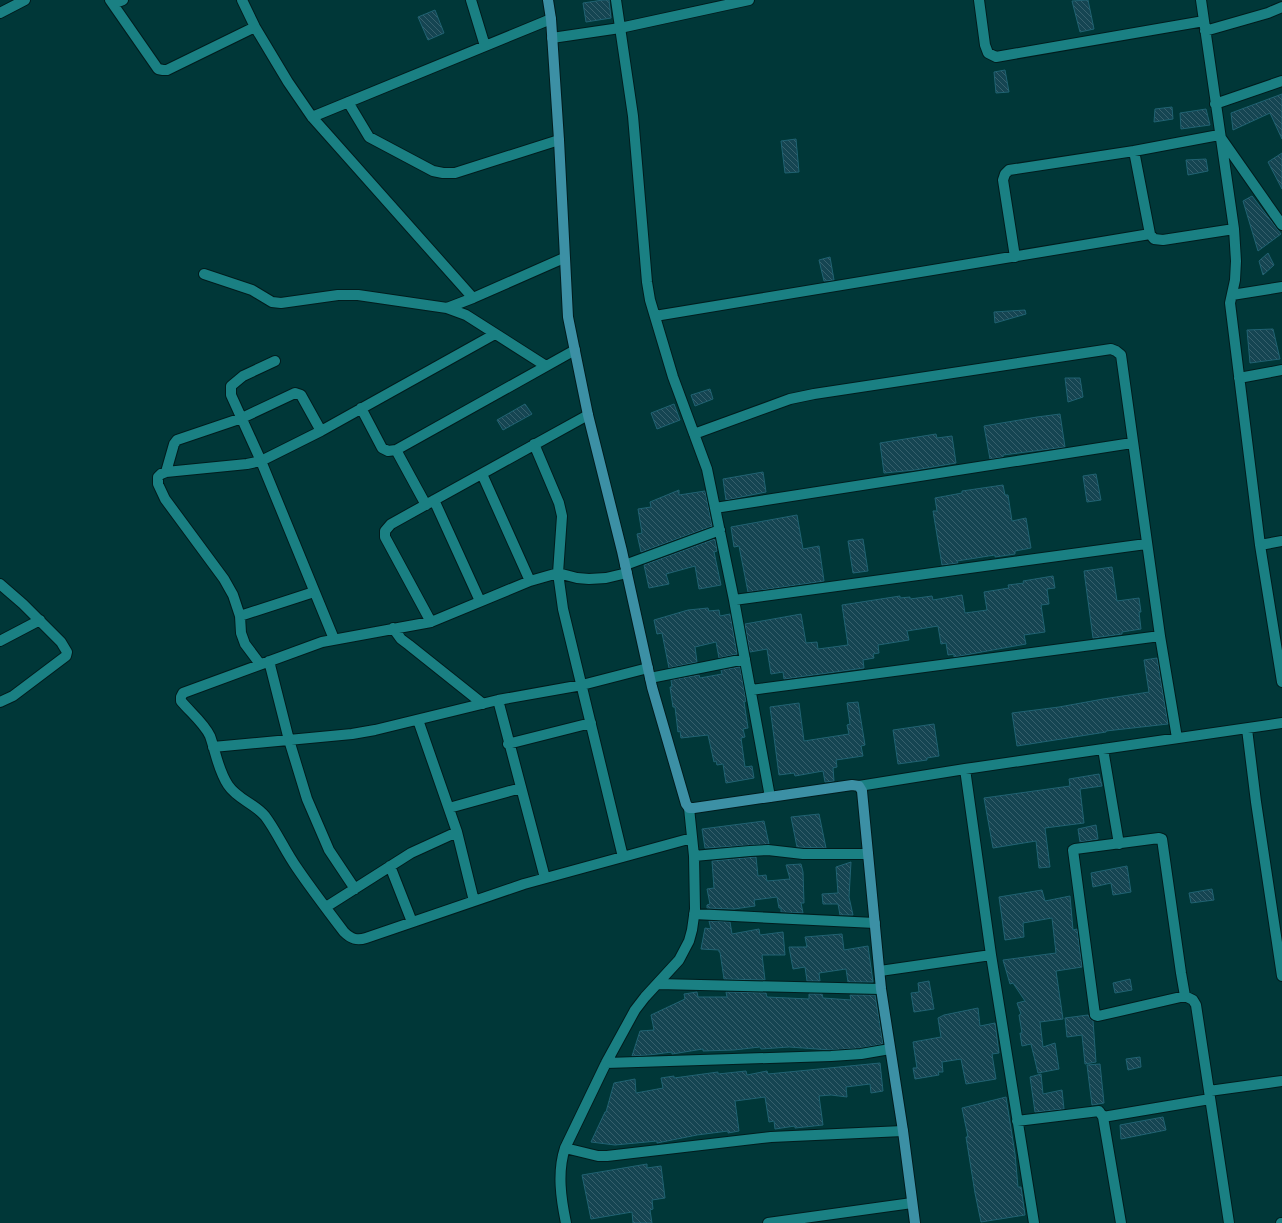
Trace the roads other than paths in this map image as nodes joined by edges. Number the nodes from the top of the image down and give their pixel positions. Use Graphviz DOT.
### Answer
graph roads {
  1 [pos="25,0"];
  2 [pos="123,0"];
  3 [pos="242,0"];
  4 [pos="471,0"];
  5 [pos="548,0"];
  6 [pos="616,0"];
  7 [pos="750,0"];
  8 [pos="978,0"];
  9 [pos="1201,0"];
  10 [pos="112,2"];
  11 [pos="1282,7"];
  12 [pos="0,13"];
  13 [pos="550,19"];
  14 [pos="1204,26"];
  15 [pos="255,27"];
  16 [pos="620,28"];
  17 [pos="552,38"];
  18 [pos="485,46"];
  19 [pos="1282,81"];
  20 [pos="348,102"];
  21 [pos="1215,104"];
  22 [pos="312,117"];
  23 [pos="1219,135"];
  24 [pos="559,140"];
  25 [pos="1134,150"];
  26 [pos="1282,226"];
  27 [pos="1234,229"];
  28 [pos="1150,234"];
  29 [pos="1015,257"];
  30 [pos="564,258"];
  31 [pos="204,274"];
  32 [pos="1282,287"];
  33 [pos="1232,295"];
  34 [pos="473,298"];
  35 [pos="447,308"];
  36 [pos="655,316"];
  37 [pos="495,334"];
  38 [pos="575,350"];
  39 [pos="275,361"];
  40 [pos="546,366"];
  41 [pos="1282,370"];
  42 [pos="1239,378"];
  43 [pos="361,408"];
  44 [pos="588,415"];
  45 [pos="242,418"];
  46 [pos="321,431"];
  47 [pos="694,434"];
  48 [pos="1132,443"];
  49 [pos="534,444"];
  50 [pos="396,450"];
  51 [pos="261,461"];
  52 [pos="166,472"];
  53 [pos="482,474"];
  54 [pos="430,502"];
  55 [pos="715,508"];
  56 [pos="720,530"];
  57 [pos="1282,541"];
  58 [pos="1146,544"];
  59 [pos="1260,545"];
  60 [pos="626,569"];
  61 [pos="558,573"];
  62 [pos="530,581"];
  63 [pos="0,584"];
  64 [pos="314,592"];
  65 [pos="734,600"];
  66 [pos="480,601"];
  67 [pos="240,616"];
  68 [pos="40,620"];
  69 [pos="431,622"];
  70 [pos="1278,626"];
  71 [pos="393,628"];
  72 [pos="1160,636"];
  73 [pos="334,639"];
  74 [pos="0,642"];
  75 [pos="745,659"];
  76 [pos="265,663"];
  77 [pos="648,668"];
  78 [pos="650,678"];
  79 [pos="1282,682"];
  80 [pos="582,685"];
  81 [pos="751,690"];
  82 [pos="498,700"];
  83 [pos="0,702"];
  84 [pos="483,704"];
  85 [pos="418,720"];
  86 [pos="591,723"];
  87 [pos="1282,723"];
  88 [pos="1247,729"];
  89 [pos="1177,738"];
  90 [pos="289,740"];
  91 [pos="508,744"];
  92 [pos="213,747"];
  93 [pos="1103,749"];
  94 [pos="965,769"];
  95 [pos="858,786"];
  96 [pos="520,788"];
  97 [pos="770,797"];
  98 [pos="449,808"];
  99 [pos="689,808"];
  100 [pos="457,832"];
  101 [pos="692,838"];
  102 [pos="1119,844"];
  103 [pos="868,854"];
  104 [pos="694,856"];
  105 [pos="623,857"];
  106 [pos="390,866"];
  107 [pos="545,878"];
  108 [pos="355,889"];
  109 [pos="474,901"];
  110 [pos="326,907"];
  111 [pos="694,914"];
  112 [pos="412,922"];
  113 [pos="875,923"];
  114 [pos="991,955"];
  115 [pos="880,972"];
  116 [pos="1282,976"];
  117 [pos="658,984"];
  118 [pos="882,989"];
  119 [pos="1186,996"];
  120 [pos="890,1049"];
  121 [pos="606,1063"];
  122 [pos="1282,1081"];
  123 [pos="1210,1095"];
  124 [pos="1103,1117"];
  125 [pos="1017,1121"];
  126 [pos="903,1131"];
  127 [pos="565,1148"];
  128 [pos="912,1203"];
  129 [pos="566,1223"];
  130 [pos="768,1223"];
  131 [pos="915,1223"];
  132 [pos="1034,1223"];
  133 [pos="1121,1223"];
  134 [pos="1229,1223"];
  1 -- 12 [label="street"];
  2 -- 10 [label="street"];
  3 -- 15 [label="street"];
  4 -- 18 [label="street"];
  5 -- 13 [label="street"];
  6 -- 16 [label="street"];
  7 -- 16 [label="street"];
  8 -- 14 [label="street"];
  9 -- 14 [label="street"];
  10 -- 15 [label="street"];
  11 -- 14 [label="street"];
  13 -- 17 [label="street"];
  13 -- 18 [label="street"];
  14 -- 21 [label="street"];
  15 -- 22 [label="street"];
  16 -- 17 [label="street"];
  16 -- 36 [label="street"];
  17 -- 24 [label="street"];
  18 -- 20 [label="street"];
  19 -- 21 [label="street"];
  20 -- 22 [label="street"];
  20 -- 24 [label="street"];
  21 -- 23 [label="street"];
  22 -- 34 [label="street"];
  23 -- 25 [label="street"];
  23 -- 26 [label="street"];
  23 -- 27 [label="street"];
  24 -- 30 [label="street"];
  25 -- 28 [label="street"];
  25 -- 29 [label="street"];
  27 -- 28 [label="street"];
  27 -- 33 [label="street"];
  28 -- 29 [label="street"];
  29 -- 36 [label="street"];
  30 -- 34 [label="street"];
  30 -- 38 [label="street"];
  31 -- 35 [label="street"];
  32 -- 33 [label="street"];
  33 -- 42 [label="street"];
  34 -- 35 [label="street"];
  35 -- 37 [label="street"];
  36 -- 47 [label="street"];
  37 -- 40 [label="street"];
  37 -- 43 [label="street"];
  38 -- 40 [label="street"];
  38 -- 44 [label="street"];
  39 -- 45 [label="street"];
  40 -- 50 [label="street"];
  41 -- 42 [label="street"];
  42 -- 59 [label="street"];
  43 -- 46 [label="street"];
  43 -- 50 [label="street"];
  44 -- 49 [label="street"];
  44 -- 60 [label="street"];
  45 -- 46 [label="street"];
  45 -- 51 [label="street"];
  45 -- 52 [label="street"];
  46 -- 51 [label="street"];
  47 -- 48 [label="street"];
  47 -- 55 [label="street"];
  48 -- 55 [label="street"];
  48 -- 58 [label="street"];
  49 -- 53 [label="street"];
  49 -- 61 [label="street"];
  50 -- 54 [label="street"];
  51 -- 52 [label="street"];
  51 -- 64 [label="street"];
  52 -- 67 [label="street"];
  53 -- 54 [label="street"];
  53 -- 62 [label="street"];
  54 -- 66 [label="street"];
  54 -- 69 [label="street"];
  55 -- 56 [label="street"];
  56 -- 60 [label="street"];
  56 -- 65 [label="street"];
  57 -- 59 [label="street"];
  58 -- 65 [label="street"];
  58 -- 72 [label="street"];
  59 -- 70 [label="street"];
  60 -- 61 [label="street"];
  60 -- 77 [label="street"];
  61 -- 62 [label="street"];
  61 -- 80 [label="street"];
  62 -- 66 [label="street"];
  63 -- 68 [label="street"];
  64 -- 67 [label="street"];
  64 -- 73 [label="street"];
  65 -- 75 [label="street"];
  66 -- 69 [label="street"];
  67 -- 76 [label="street"];
  68 -- 74 [label="street"];
  68 -- 83 [label="street"];
  69 -- 71 [label="street"];
  70 -- 79 [label="street"];
  71 -- 73 [label="street"];
  71 -- 84 [label="street"];
  72 -- 81 [label="street"];
  72 -- 89 [label="street"];
  73 -- 76 [label="street"];
  75 -- 78 [label="street"];
  75 -- 81 [label="street"];
  76 -- 90 [label="street"];
  76 -- 92 [label="street"];
  77 -- 78 [label="street"];
  77 -- 80 [label="street"];
  78 -- 99 [label="street"];
  80 -- 82 [label="street"];
  80 -- 86 [label="street"];
  81 -- 97 [label="street"];
  82 -- 84 [label="street"];
  82 -- 91 [label="street"];
  84 -- 85 [label="street"];
  85 -- 90 [label="street"];
  85 -- 98 [label="street"];
  86 -- 91 [label="street"];
  86 -- 105 [label="street"];
  87 -- 88 [label="street"];
  88 -- 89 [label="street"];
  88 -- 116 [label="street"];
  89 -- 93 [label="street"];
  90 -- 92 [label="street"];
  90 -- 108 [label="street"];
  91 -- 96 [label="street"];
  92 -- 110 [label="street"];
  93 -- 94 [label="street"];
  93 -- 102 [label="street"];
  94 -- 95 [label="street"];
  94 -- 114 [label="street"];
  95 -- 97 [label="street"];
  95 -- 103 [label="street"];
  96 -- 98 [label="street"];
  96 -- 107 [label="street"];
  97 -- 99 [label="street"];
  98 -- 100 [label="street"];
  99 -- 101 [label="street"];
  100 -- 106 [label="street"];
  100 -- 109 [label="street"];
  101 -- 104 [label="street"];
  101 -- 105 [label="street"];
  102 -- 119 [label="street"];
  102 -- 119 [label="street"];
  103 -- 104 [label="street"];
  103 -- 113 [label="street"];
  104 -- 111 [label="street"];
  105 -- 107 [label="street"];
  106 -- 108 [label="street"];
  106 -- 112 [label="street"];
  107 -- 109 [label="street"];
  108 -- 110 [label="street"];
  109 -- 112 [label="street"];
  110 -- 112 [label="street"];
  111 -- 113 [label="street"];
  111 -- 117 [label="street"];
  113 -- 115 [label="street"];
  114 -- 115 [label="street"];
  114 -- 125 [label="street"];
  115 -- 118 [label="street"];
  117 -- 118 [label="street"];
  117 -- 121 [label="street"];
  118 -- 120 [label="street"];
  119 -- 123 [label="street"];
  120 -- 121 [label="street"];
  120 -- 126 [label="street"];
  121 -- 127 [label="street"];
  122 -- 123 [label="street"];
  123 -- 124 [label="street"];
  123 -- 134 [label="street"];
  124 -- 125 [label="street"];
  124 -- 133 [label="street"];
  125 -- 132 [label="street"];
  126 -- 127 [label="street"];
  126 -- 128 [label="street"];
  127 -- 129 [label="street"];
  128 -- 130 [label="street"];
  128 -- 131 [label="street"];
}
